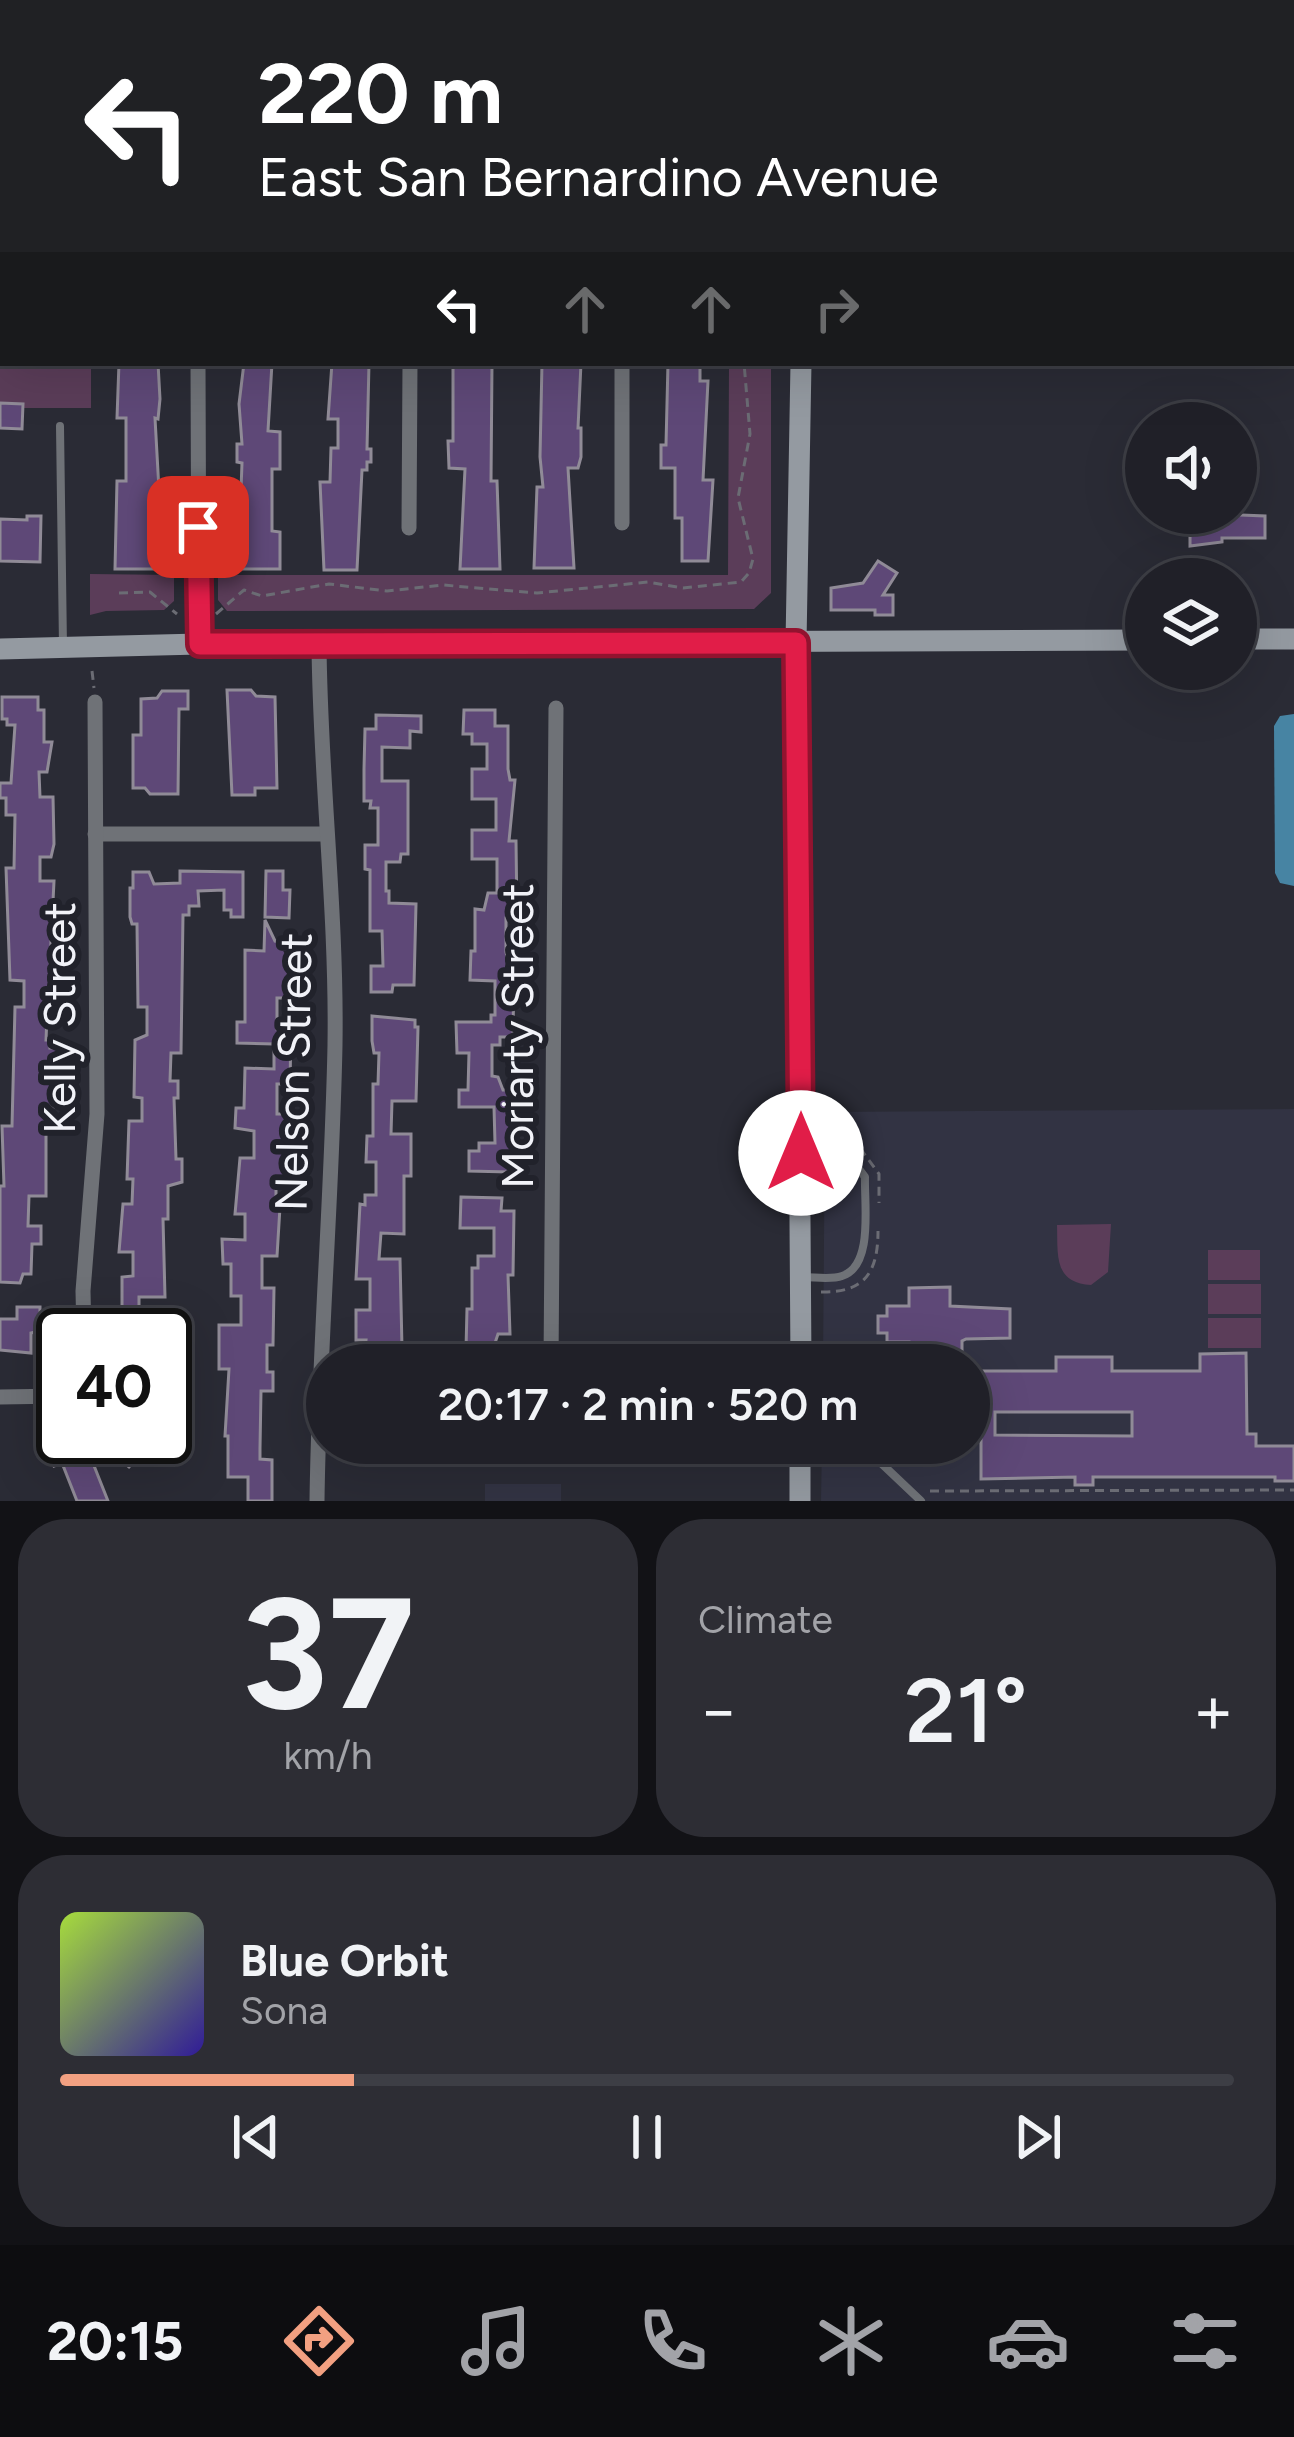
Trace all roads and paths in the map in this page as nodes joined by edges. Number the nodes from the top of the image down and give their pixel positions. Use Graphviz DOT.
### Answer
graph roads {
  1 [pos="198,366"];
  2 [pos="410,366"];
  3 [pos="622,366"];
  4 [pos="744,366"];
  5 [pos="801,366"];
  6 [pos="60,426"];
  7 [pos="622,523"];
  8 [pos="410,528"];
  9 [pos="119,593"];
  10 [pos="177,614"];
  11 [pos="216,614"];
  12 [pos="1257,639"];
  13 [pos="1294,639"];
  14 [pos="1125,640"];
  15 [pos="796,643"];
  16 [pos="200,644"];
  17 [pos="319,644"];
  18 [pos="63,648"];
  19 [pos="0,649"];
  20 [pos="95,702"];
  21 [pos="556,708"];
  22 [pos="95,834"];
  23 [pos="325,834"];
  24 [pos="801,1153"];
  25 [pos="802,1277"];
  26 [pos="83,1308"];
  27 [pos="325,1344"];
  28 [pos="551,1344"];
  29 [pos="801,1344"];
  30 [pos="36,1396"];
  31 [pos="0,1397"];
  32 [pos="319,1464"];
  33 [pos="800,1464"];
  34 [pos="882,1464"];
  35 [pos="1294,1490"];
  36 [pos="921,1496"];
  37 [pos="317,1501"];
  38 [pos="800,1501"];
  1 -- 16 [label="street"];
  2 -- 8 [label="street"];
  3 -- 7 [label="street"];
  4 -- 11 [label="path"];
  5 -- 15 [label="street"];
  6 -- 18 [label="lane"];
  9 -- 10 [label="path"];
  12 -- 13 [label="street"];
  14 -- 15 [label="street"];
  15 -- 17 [label="street"];
  15 -- 24 [label="street"];
  16 -- 17 [label="street"];
  16 -- 18 [label="street"];
  17 -- 23 [label="street, Nelson Street"];
  18 -- 19 [label="street"];
  20 -- 22 [label="street, Kelly Street"];
  21 -- 28 [label="street, Moriarty Street"];
  22 -- 23 [label="street"];
  22 -- 26 [label="street, Kelly Street"];
  23 -- 27 [label="street, Nelson Street"];
  24 -- 25 [label="street"];
  24 -- 25 [label="lane"];
  25 -- 29 [label="street"];
  30 -- 31 [label="street"];
  32 -- 37 [label="street, Nelson Street"];
  33 -- 38 [label="street"];
  34 -- 36 [label="lane"];
  35 -- 36 [label="path"];
}
